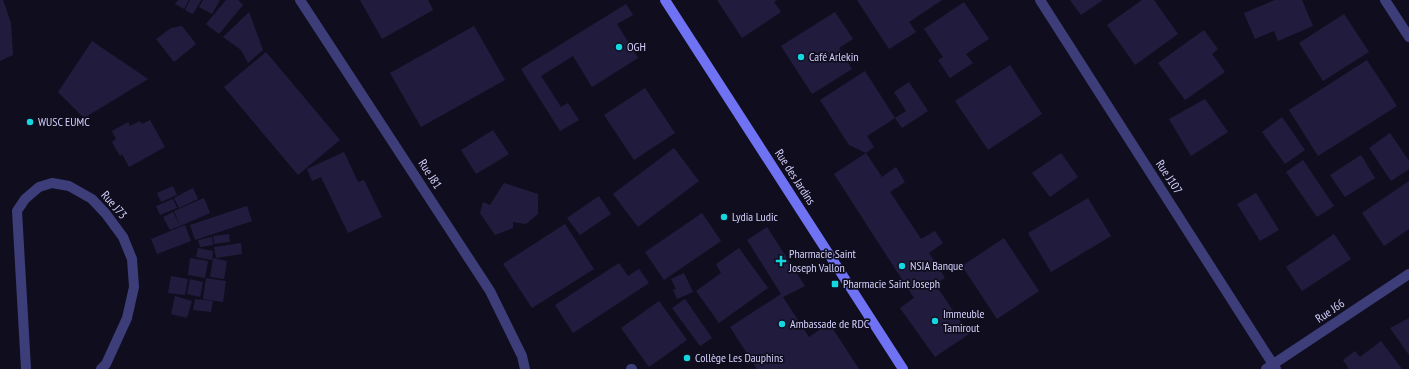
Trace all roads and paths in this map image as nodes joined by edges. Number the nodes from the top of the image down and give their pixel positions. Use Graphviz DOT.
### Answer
graph roads {
  1 [pos="300,0"];
  2 [pos="665,0"];
  3 [pos="1040,0"];
  4 [pos="1385,0"];
  5 [pos="1409,37"];
  6 [pos="1409,274"];
  7 [pos="1272,367"];
  8 [pos="26,369"];
  9 [pos="101,369"];
  10 [pos="525,369"];
  11 [pos="903,369"];
  1 -- 10 [label="street, Rue J81"];
  2 -- 11 [label="main road, Rue des Jardins"];
  3 -- 7 [label="street, Rue J107"];
  4 -- 5 [label="street"];
  6 -- 7 [label="street, Rue J66"];
  8 -- 9 [label="street, Rue J73"];
}
